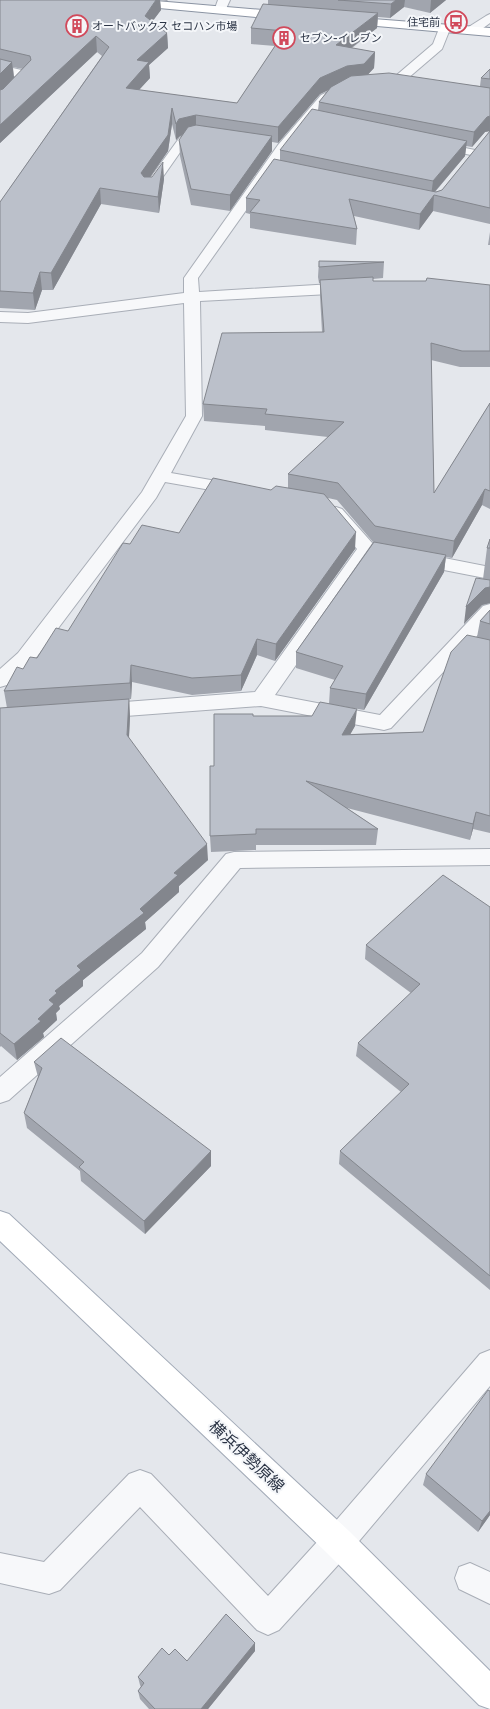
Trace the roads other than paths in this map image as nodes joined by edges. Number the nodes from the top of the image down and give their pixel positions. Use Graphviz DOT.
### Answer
graph roads {
  1 [pos="105,0"];
  2 [pos="222,5"];
  3 [pos="298,17"];
  4 [pos="490,18"];
  5 [pos="337,20"];
  6 [pos="444,29"];
  7 [pos="471,31"];
  8 [pos="490,32"];
  9 [pos="0,69"];
  10 [pos="396,82"];
  11 [pos="412,85"];
  12 [pos="0,101"];
  13 [pos="307,119"];
  14 [pos="322,122"];
  15 [pos="212,138"];
  16 [pos="485,141"];
  17 [pos="430,144"];
  18 [pos="267,146"];
  19 [pos="283,148"];
  20 [pos="476,153"];
  21 [pos="466,165"];
  22 [pos="269,169"];
  23 [pos="284,172"];
  24 [pos="149,189"];
  25 [pos="366,287"];
  26 [pos="192,297"];
  27 [pos="0,317"];
  28 [pos="161,476"];
  29 [pos="253,492"];
  30 [pos="322,504"];
  31 [pos="368,549"];
  32 [pos="490,574"];
  33 [pos="490,610"];
  34 [pos="460,642"];
  35 [pos="483,647"];
  36 [pos="0,680"];
  37 [pos="261,699"];
  38 [pos="79,712"];
  39 [pos="490,857"];
  40 [pos="0,1092"];
  41 [pos="0,1223"];
  42 [pos="490,1364"];
  43 [pos="338,1542"];
  44 [pos="0,1568"];
  45 [pos="490,1694"];
  1 -- 2 [label="main road"];
  2 -- 3 [label="main road"];
  4 -- 7 [label="street"];
  5 -- 6 [label="main road"];
  6 -- 7 [label="main road"];
  6 -- 10 [label="street"];
  7 -- 8 [label="main road"];
  9 -- 12 [label="street"];
  10 -- 11 [label="lane"];
  10 -- 13 [label="street"];
  13 -- 14 [label="lane"];
  13 -- 19 [label="street"];
  15 -- 24 [label="lane"];
  16 -- 20 [label="lane"];
  17 -- 20 [label="lane"];
  18 -- 19 [label="lane"];
  19 -- 22 [label="street"];
  20 -- 21 [label="lane"];
  22 -- 23 [label="lane"];
  22 -- 26 [label="street"];
  25 -- 26 [label="street"];
  26 -- 27 [label="street"];
  26 -- 28 [label="street"];
  28 -- 29 [label="street"];
  28 -- 36 [label="street"];
  30 -- 31 [label="street"];
  31 -- 32 [label="street"];
  31 -- 37 [label="street"];
  33 -- 34 [label="street"];
  34 -- 35 [label="street"];
  34 -- 37 [label="street"];
  37 -- 38 [label="street"];
  39 -- 40 [label="street"];
  41 -- 43 [label="main road, 横浜伊勢原線"];
  42 -- 43 [label="street"];
  43 -- 44 [label="street"];
  43 -- 45 [label="main road, 横浜伊勢原線"];
}
